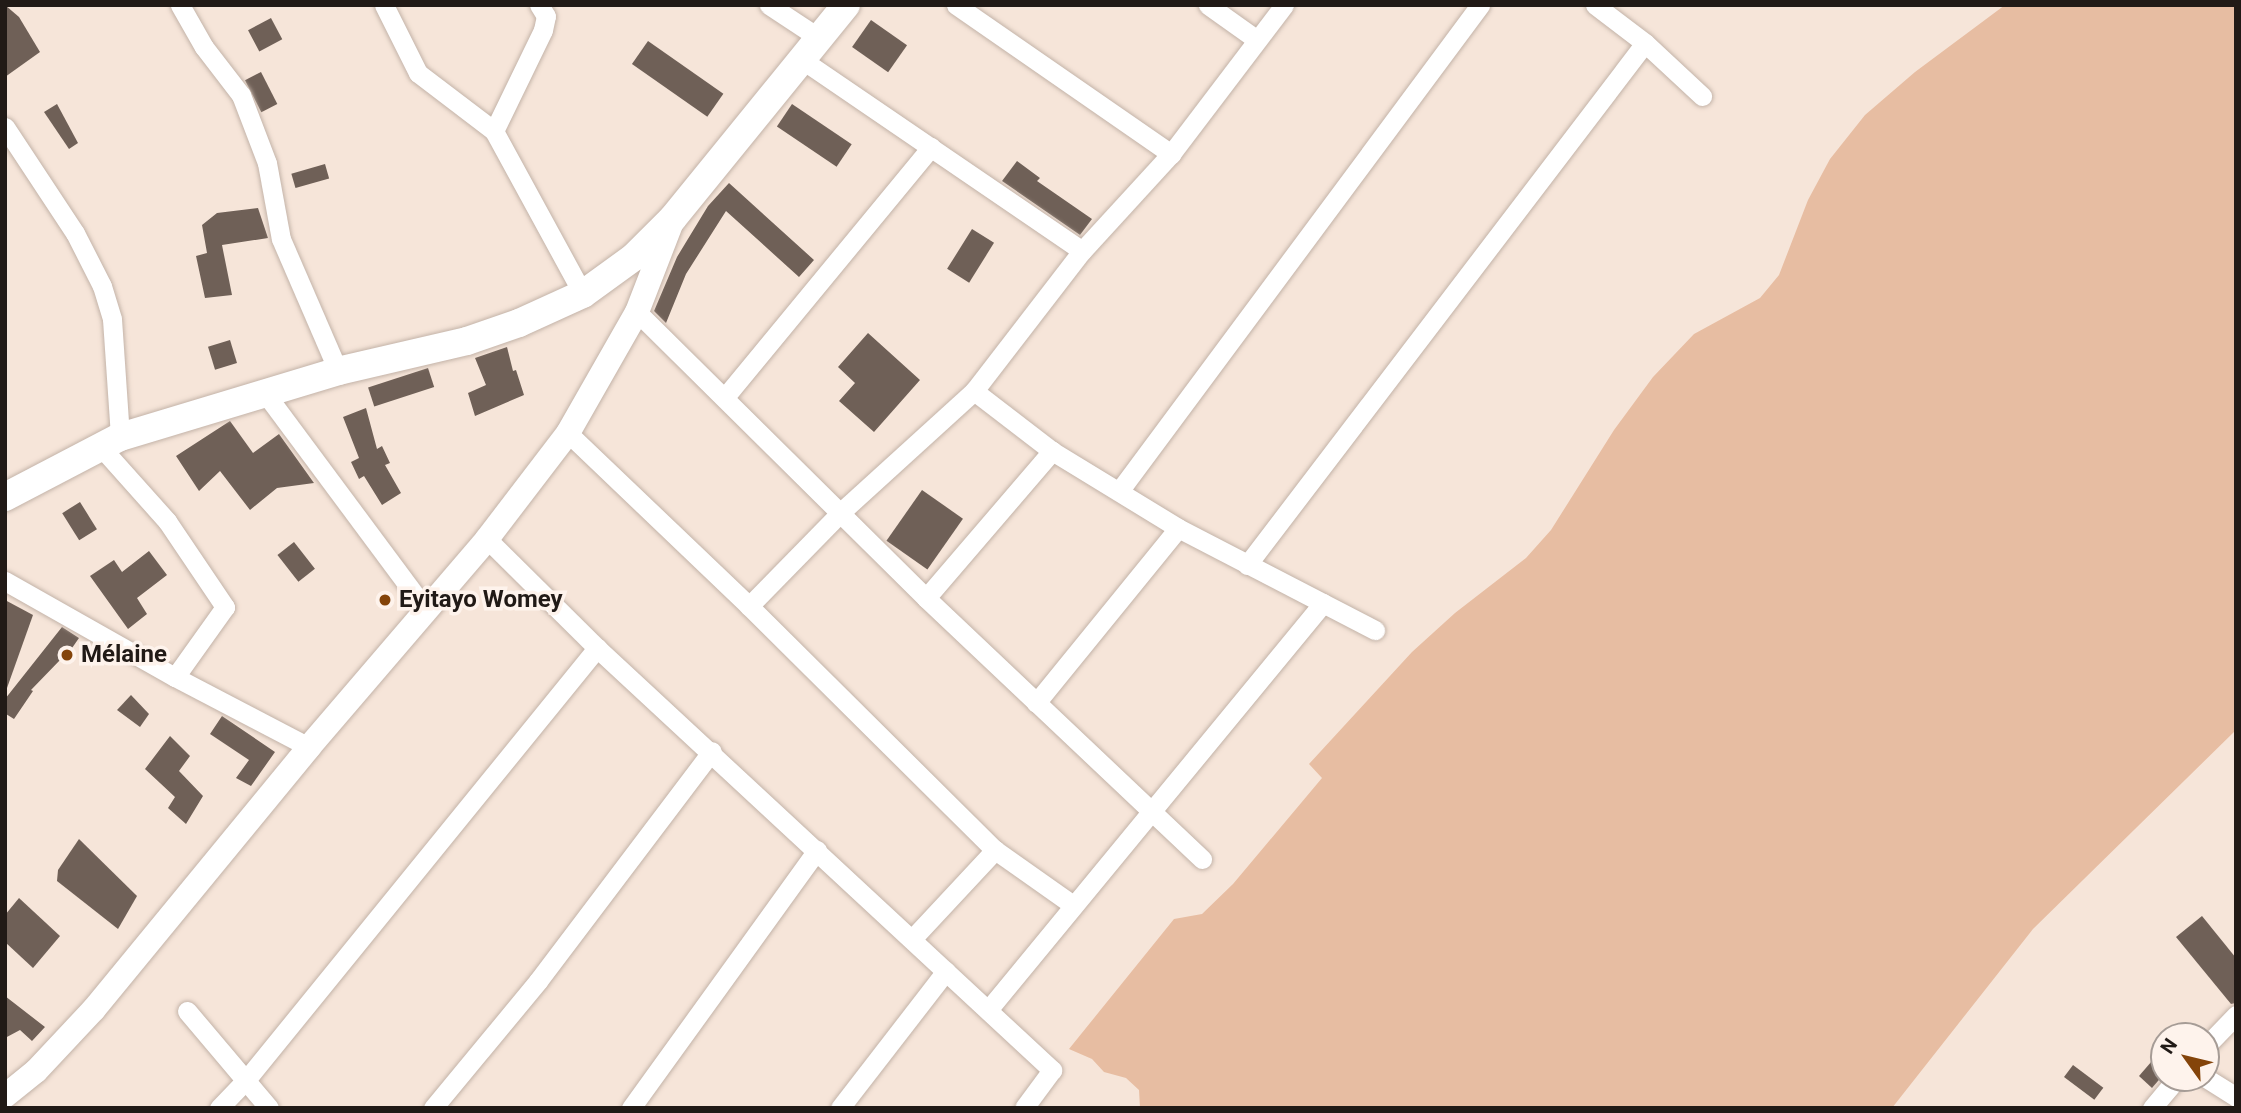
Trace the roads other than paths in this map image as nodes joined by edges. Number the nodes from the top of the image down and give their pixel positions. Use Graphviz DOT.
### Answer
graph roads {
  1 [pos="180,5"];
  2 [pos="384,5"];
  3 [pos="539,5"];
  4 [pos="769,5"];
  5 [pos="846,5"];
  6 [pos="956,5"];
  7 [pos="1208,5"];
  8 [pos="1283,5"];
  9 [pos="1480,5"];
  10 [pos="1595,5"];
  11 [pos="1257,40"];
  12 [pos="1645,43"];
  13 [pos="810,48"];
  14 [pos="1702,96"];
  15 [pos="5,127"];
  16 [pos="494,131"];
  17 [pos="931,147"];
  18 [pos="1171,154"];
  19 [pos="673,218"];
  20 [pos="1082,251"];
  21 [pos="583,293"];
  22 [pos="637,312"];
  23 [pos="338,371"];
  24 [pos="974,391"];
  25 [pos="265,393"];
  26 [pos="725,397"];
  27 [pos="568,433"];
  28 [pos="110,441"];
  29 [pos="1052,451"];
  30 [pos="11,486"];
  31 [pos="1120,490"];
  32 [pos="841,512"];
  33 [pos="1178,528"];
  34 [pos="486,539"];
  35 [pos="1247,565"];
  36 [pos="5,582"];
  37 [pos="926,598"];
  38 [pos="1323,603"];
  39 [pos="750,606"];
  40 [pos="426,610"];
  41 [pos="1375,631"];
  42 [pos="597,648"];
  43 [pos="175,677"];
  44 [pos="1036,703"];
  45 [pos="309,747"];
  46 [pos="712,751"];
  47 [pos="1150,813"];
  48 [pos="817,850"];
  49 [pos="995,850"];
  50 [pos="1202,859"];
  51 [pos="1073,905"];
  52 [pos="912,939"];
  53 [pos="946,971"];
  54 [pos="988,1010"];
  55 [pos="187,1011"];
  56 [pos="2236,1015"];
  57 [pos="2220,1032"];
  58 [pos="246,1080"];
  59 [pos="2220,1087"];
  60 [pos="2165,1092"];
  61 [pos="5,1097"];
  62 [pos="2236,1097"];
  63 [pos="219,1108"];
  64 [pos="269,1108"];
  65 [pos="433,1108"];
  66 [pos="631,1108"];
  67 [pos="840,1108"];
  68 [pos="1024,1108"];
  69 [pos="2152,1108"];
  1 -- 23 [label="street"];
  2 -- 16 [label="street"];
  3 -- 16 [label="street"];
  4 -- 13 [label="street"];
  5 -- 13 [label="main road"];
  6 -- 18 [label="street"];
  7 -- 11 [label="street"];
  8 -- 11 [label="street"];
  9 -- 31 [label="street"];
  10 -- 12 [label="street"];
  11 -- 18 [label="street"];
  12 -- 14 [label="street"];
  12 -- 35 [label="street"];
  13 -- 17 [label="street"];
  13 -- 19 [label="main road"];
  15 -- 28 [label="street"];
  16 -- 21 [label="street"];
  17 -- 20 [label="street"];
  17 -- 26 [label="street"];
  18 -- 20 [label="street"];
  19 -- 21 [label="main road"];
  19 -- 22 [label="street"];
  20 -- 24 [label="street"];
  21 -- 23 [label="main road"];
  22 -- 26 [label="street"];
  22 -- 27 [label="street"];
  23 -- 25 [label="main road"];
  24 -- 29 [label="street"];
  24 -- 32 [label="street"];
  25 -- 28 [label="main road"];
  25 -- 40 [label="street"];
  26 -- 32 [label="street"];
  27 -- 34 [label="street"];
  27 -- 39 [label="street"];
  28 -- 30 [label="main road"];
  28 -- 43 [label="street"];
  29 -- 31 [label="street"];
  29 -- 37 [label="street"];
  31 -- 33 [label="street"];
  32 -- 37 [label="street"];
  32 -- 39 [label="street"];
  33 -- 35 [label="street"];
  33 -- 44 [label="street"];
  34 -- 40 [label="street"];
  34 -- 42 [label="street"];
  35 -- 38 [label="street"];
  36 -- 43 [label="street"];
  37 -- 44 [label="street"];
  38 -- 41 [label="street"];
  38 -- 47 [label="street"];
  39 -- 49 [label="street"];
  40 -- 45 [label="street"];
  42 -- 46 [label="street"];
  42 -- 58 [label="street"];
  43 -- 45 [label="street"];
  44 -- 47 [label="street"];
  45 -- 61 [label="street"];
  46 -- 48 [label="street"];
  46 -- 65 [label="street"];
  47 -- 50 [label="street"];
  47 -- 51 [label="street"];
  48 -- 52 [label="street"];
  48 -- 66 [label="street"];
  49 -- 51 [label="street"];
  49 -- 52 [label="street"];
  51 -- 54 [label="street"];
  52 -- 53 [label="street"];
  53 -- 54 [label="street"];
  53 -- 67 [label="street"];
  54 -- 68 [label="street"];
  55 -- 58 [label="street"];
  56 -- 57 [label="street"];
  58 -- 63 [label="street"];
  58 -- 64 [label="street"];
  59 -- 62 [label="street"];
  60 -- 69 [label="street"];
}
